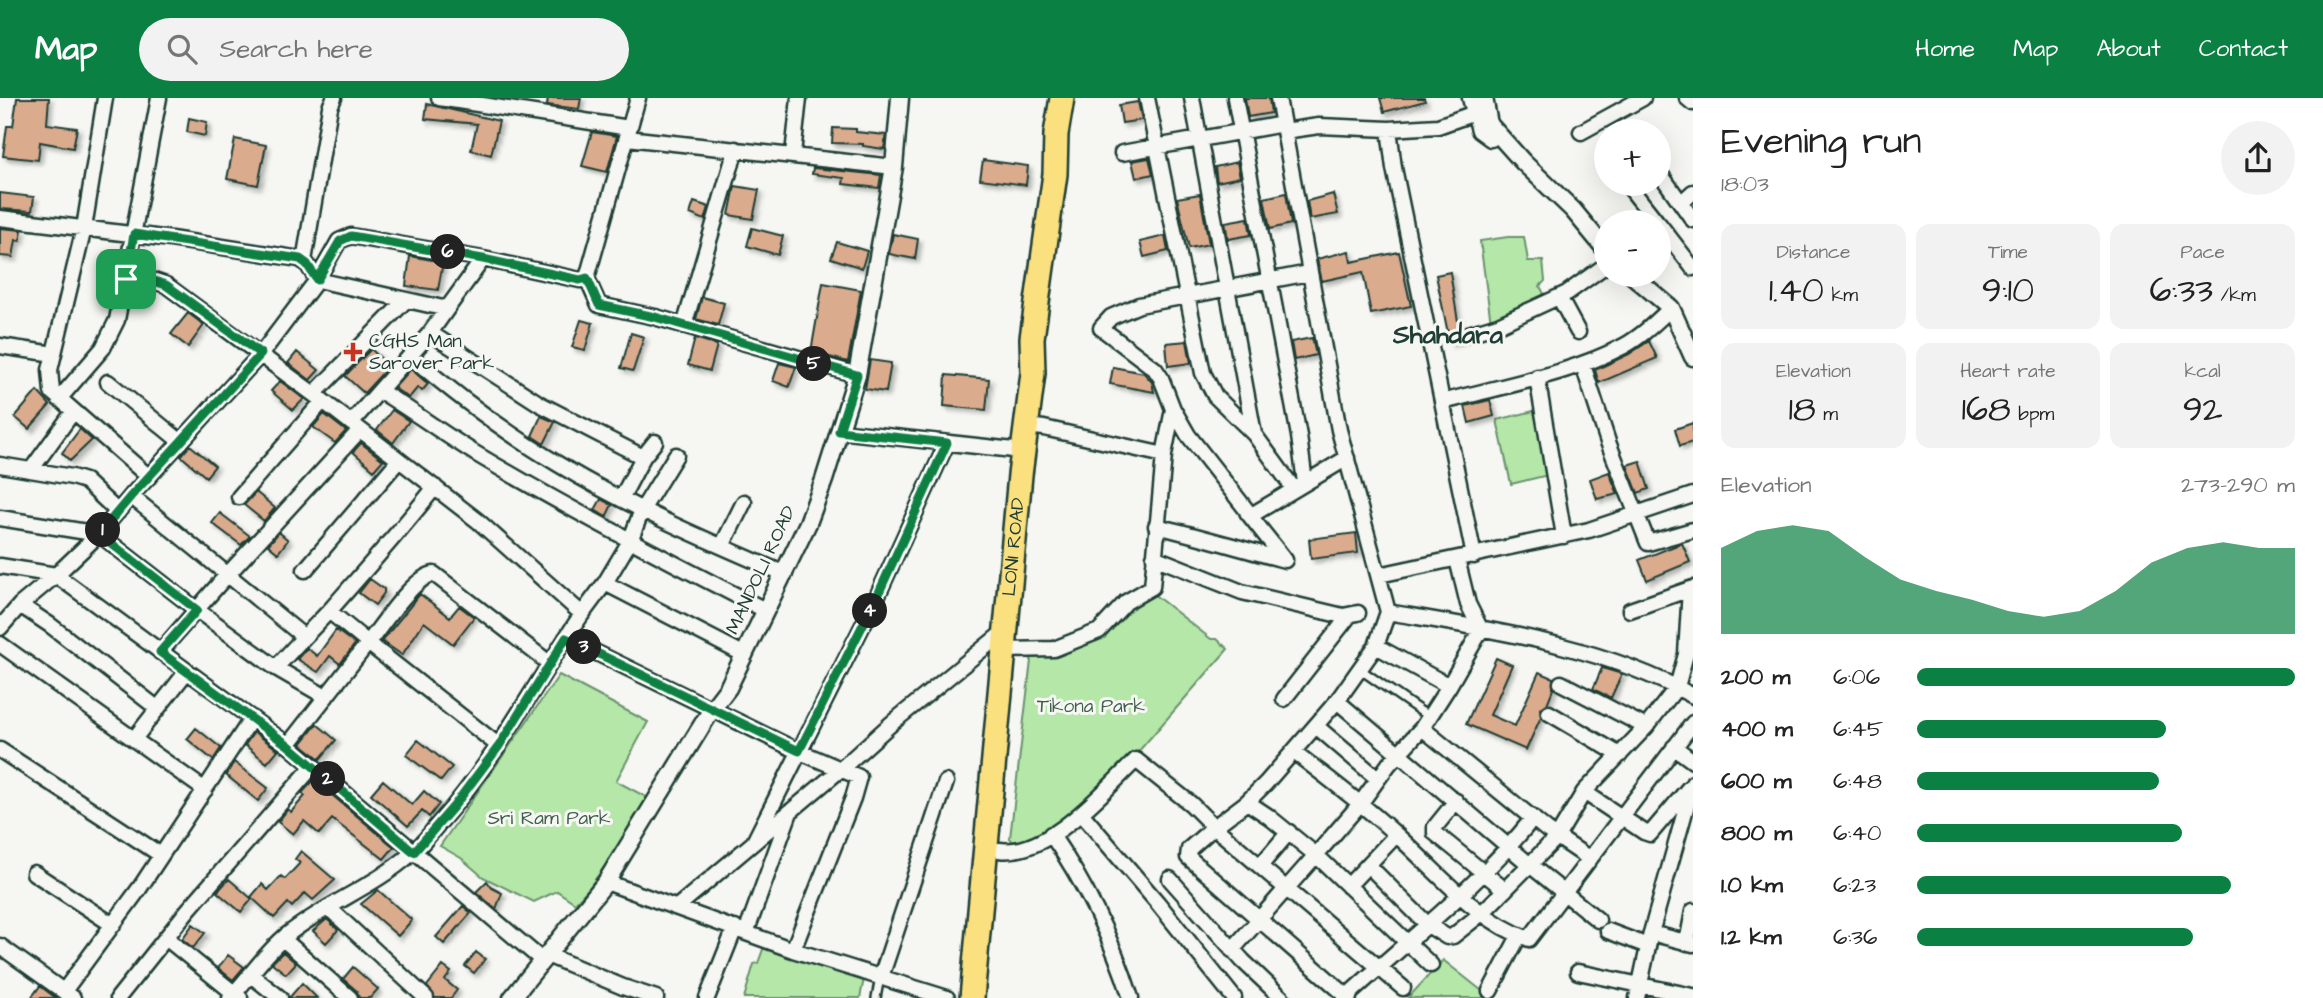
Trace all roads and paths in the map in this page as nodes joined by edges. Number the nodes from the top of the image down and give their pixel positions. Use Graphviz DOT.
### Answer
graph roads {
  1 [pos="105,98"];
  2 [pos="159,98"];
  3 [pos="334,98"];
  4 [pos="439,98"];
  5 [pos="638,98"];
  6 [pos="799,98"];
  7 [pos="900,98"];
  8 [pos="1062,98"];
  9 [pos="1076,98"];
  10 [pos="1147,98"];
  11 [pos="1192,98"];
  12 [pos="1235,98"];
  13 [pos="1278,98"];
  14 [pos="1643,98"];
  15 [pos="1687,98"];
  16 [pos="1481,103"];
  17 [pos="1693,103"];
  18 [pos="1283,127"];
  19 [pos="1390,129"];
  20 [pos="1241,131"];
  21 [pos="1581,132"];
  22 [pos="628,133"];
  23 [pos="1199,139"];
  24 [pos="1157,146"];
  25 [pos="736,149"];
  26 [pos="1122,153"];
  27 [pos="793,154"];
  28 [pos="894,167"];
  29 [pos="1671,189"];
  30 [pos="1693,192"];
  31 [pos="1637,196"];
  32 [pos="1681,203"];
  33 [pos="1648,210"];
  34 [pos="0,218"];
  35 [pos="1693,220"];
  36 [pos="84,228"];
  37 [pos="134,234"];
  38 [pos="1594,235"];
  39 [pos="1671,240"];
  40 [pos="483,259"];
  41 [pos="304,261"];
  42 [pos="1693,268"];
  43 [pos="1309,273"];
  44 [pos="1594,273"];
  45 [pos="587,278"];
  46 [pos="126,279"];
  47 [pos="317,280"];
  48 [pos="1268,280"];
  49 [pos="1646,287"];
  50 [pos="1228,288"];
  51 [pos="1187,296"];
  52 [pos="1559,297"];
  53 [pos="406,300"];
  54 [pos="449,306"];
  55 [pos="1671,308"];
  56 [pos="684,326"];
  57 [pos="1578,332"];
  58 [pos="430,333"];
  59 [pos="1468,334"];
  60 [pos="0,346"];
  61 [pos="54,354"];
  62 [pos="261,354"];
  63 [pos="410,356"];
  64 [pos="1693,357"];
  65 [pos="1583,365"];
  66 [pos="857,375"];
  67 [pos="1537,377"];
  68 [pos="108,382"];
  69 [pos="380,391"];
  70 [pos="319,397"];
  71 [pos="59,399"];
  72 [pos="1443,402"];
  73 [pos="1173,409"];
  74 [pos="73,412"];
  75 [pos="355,426"];
  76 [pos="1030,426"];
  77 [pos="839,431"];
  78 [pos="1254,434"];
  79 [pos="181,442"];
  80 [pos="655,442"];
  81 [pos="947,443"];
  82 [pos="1023,451"];
  83 [pos="676,455"];
  84 [pos="1164,456"];
  85 [pos="643,457"];
  86 [pos="1347,458"];
  87 [pos="399,460"];
  88 [pos="0,465"];
  89 [pos="31,470"];
  90 [pos="149,477"];
  91 [pos="1299,486"];
  92 [pos="435,487"];
  93 [pos="1693,495"];
  94 [pos="131,496"];
  95 [pos="239,497"];
  96 [pos="621,499"];
  97 [pos="744,502"];
  98 [pos="642,510"];
  99 [pos="118,512"];
  100 [pos="1247,512"];
  101 [pos="1638,514"];
  102 [pos="0,518"];
  103 [pos="1156,526"];
  104 [pos="1693,530"];
  105 [pos="99,534"];
  106 [pos="1564,536"];
  107 [pos="630,541"];
  108 [pos="722,546"];
  109 [pos="1474,555"];
  110 [pos="1154,557"];
  111 [pos="1457,559"];
  112 [pos="0,566"];
  113 [pos="305,570"];
  114 [pos="229,574"];
  115 [pos="785,574"];
  116 [pos="56,575"];
  117 [pos="1379,575"];
  118 [pos="605,583"];
  119 [pos="1692,589"];
  120 [pos="20,605"];
  121 [pos="197,610"];
  122 [pos="765,610"];
  123 [pos="1630,610"];
  124 [pos="329,611"];
  125 [pos="1388,612"];
  126 [pos="582,614"];
  127 [pos="2,624"];
  128 [pos="1481,630"];
  129 [pos="303,636"];
  130 [pos="566,638"];
  131 [pos="368,643"];
  132 [pos="1010,643"];
  133 [pos="0,644"];
  134 [pos="1376,646"];
  135 [pos="160,652"];
  136 [pos="745,655"];
  137 [pos="549,663"];
  138 [pos="276,668"];
  139 [pos="1361,670"];
  140 [pos="187,671"];
  141 [pos="1561,683"];
  142 [pos="1449,686"];
  143 [pos="1677,687"];
  144 [pos="1693,696"];
  145 [pos="327,697"];
  146 [pos="1284,699"];
  147 [pos="1337,701"];
  148 [pos="157,708"];
  149 [pos="712,709"];
  150 [pos="1549,713"];
  151 [pos="252,718"];
  152 [pos="1425,722"];
  153 [pos="1693,723"];
  154 [pos="1316,726"];
  155 [pos="1646,727"];
  156 [pos="134,739"];
  157 [pos="288,745"];
  158 [pos="499,746"];
  159 [pos="1674,747"];
  160 [pos="0,750"];
  161 [pos="799,751"];
  162 [pos="1294,752"];
  163 [pos="1398,754"];
  164 [pos="1620,755"];
  165 [pos="1693,761"];
  166 [pos="313,766"];
  167 [pos="841,769"];
  168 [pos="1378,779"];
  169 [pos="947,782"];
  170 [pos="1693,784"];
  171 [pos="205,790"];
  172 [pos="1584,792"];
  173 [pos="1247,802"];
  174 [pos="1456,802"];
  175 [pos="1360,804"];
  176 [pos="790,812"];
  177 [pos="1081,813"];
  178 [pos="1621,817"];
  179 [pos="1533,818"];
  180 [pos="1214,827"];
  181 [pos="1289,832"];
  182 [pos="1051,834"];
  183 [pos="1396,835"];
  184 [pos="1556,837"];
  185 [pos="755,840"];
  186 [pos="1509,848"];
  187 [pos="999,850"];
  188 [pos="414,852"];
  189 [pos="161,855"];
  190 [pos="1316,855"];
  191 [pos="1590,859"];
  192 [pos="1261,865"];
  193 [pos="1368,865"];
  194 [pos="1530,865"];
  195 [pos="34,873"];
  196 [pos="1484,873"];
  197 [pos="1170,879"];
  198 [pos="606,882"];
  199 [pos="1348,886"];
  200 [pos="1287,887"];
  201 [pos="1505,890"];
  202 [pos="1563,892"];
  203 [pos="1461,894"];
  204 [pos="677,907"];
  205 [pos="329,908"];
  206 [pos="1693,911"];
  207 [pos="1482,913"];
  208 [pos="1258,918"];
  209 [pos="113,925"];
  210 [pos="1428,925"];
  211 [pos="740,930"];
  212 [pos="1518,936"];
  213 [pos="166,938"];
  214 [pos="283,939"];
  215 [pos="1650,940"];
  216 [pos="1406,943"];
  217 [pos="1690,943"];
  218 [pos="0,946"];
  219 [pos="793,950"];
  220 [pos="1232,950"];
  221 [pos="545,958"];
  222 [pos="1431,965"];
  223 [pos="1377,968"];
  224 [pos="1578,972"];
  225 [pos="251,975"];
  226 [pos="881,977"];
  227 [pos="1403,988"];
  228 [pos="1490,991"];
  229 [pos="1638,992"];
  230 [pos="916,993"];
  231 [pos="69,995"];
  232 [pos="235,996"];
  233 [pos="1693,996"];
  234 [pos="1347,997"];
  235 [pos="118,998"];
  236 [pos="280,998"];
  237 [pos="350,998"];
  238 [pos="426,998"];
  239 [pos="512,998"];
  240 [pos="656,998"];
  241 [pos="706,998"];
  242 [pos="876,998"];
  243 [pos="947,998"];
  244 [pos="972,998"];
  245 [pos="985,998"];
  246 [pos="1131,998"];
  247 [pos="1234,998"];
  248 [pos="1282,998"];
  1 -- 36 [label="street"];
  2 -- 37 [label="street"];
  3 -- 41 [label="street"];
  4 -- 22 [label="street"];
  5 -- 22 [label="street"];
  6 -- 27 [label="street"];
  7 -- 28 [label="street, MANDOLI ROAD"];
  8 -- 76 [label="highway, LONI ROAD"];
  9 -- 76 [label="highway, LONI ROAD"];
  10 -- 24 [label="street"];
  11 -- 23 [label="street"];
  12 -- 20 [label="street"];
  13 -- 18 [label="street"];
  14 -- 21 [label="street"];
  15 -- 17 [label="street"];
  16 -- 19 [label="street"];
  16 -- 38 [label="street"];
  18 -- 19 [label="street"];
  18 -- 20 [label="street"];
  18 -- 43 [label="street"];
  19 -- 72 [label="street"];
  20 -- 23 [label="street"];
  20 -- 48 [label="street"];
  22 -- 25 [label="street"];
  22 -- 45 [label="street"];
  23 -- 24 [label="street"];
  23 -- 50 [label="street"];
  24 -- 26 [label="street"];
  24 -- 51 [label="street"];
  25 -- 27 [label="street"];
  25 -- 56 [label="street"];
  27 -- 28 [label="street"];
  28 -- 66 [label="street, MANDOLI ROAD"];
  29 -- 32 [label="street"];
  30 -- 32 [label="street"];
  31 -- 33 [label="street"];
  32 -- 35 [label="street"];
  34 -- 36 [label="street"];
  36 -- 37 [label="street"];
  36 -- 61 [label="street"];
  37 -- 41 [label="street"];
  37 -- 46 [label="street"];
  39 -- 42 [label="street"];
  40 -- 45 [label="street"];
  40 -- 47 [label="street"];
  40 -- 54 [label="street"];
  41 -- 47 [label="street"];
  43 -- 48 [label="street"];
  43 -- 86 [label="street"];
  44 -- 52 [label="street"];
  45 -- 56 [label="street"];
  46 -- 62 [label="street"];
  46 -- 71 [label="street"];
  47 -- 53 [label="street"];
  47 -- 62 [label="street"];
  48 -- 50 [label="street"];
  48 -- 91 [label="street"];
  49 -- 55 [label="street"];
  50 -- 51 [label="street"];
  50 -- 78 [label="street"];
  51 -- 73 [label="street"];
  51 -- 78 [label="street"];
  52 -- 57 [label="street"];
  52 -- 59 [label="street"];
  53 -- 54 [label="street"];
  53 -- 70 [label="street"];
  54 -- 58 [label="street"];
  55 -- 64 [label="street"];
  55 -- 65 [label="street"];
  56 -- 66 [label="street"];
  58 -- 63 [label="street"];
  58 -- 85 [label="street"];
  60 -- 61 [label="street"];
  61 -- 71 [label="street"];
  62 -- 70 [label="street"];
  62 -- 79 [label="street"];
  63 -- 69 [label="street"];
  63 -- 96 [label="street"];
  65 -- 67 [label="street"];
  65 -- 101 [label="street"];
  66 -- 77 [label="street, MANDOLI ROAD"];
  67 -- 72 [label="street"];
  67 -- 106 [label="street"];
  68 -- 79 [label="street"];
  69 -- 75 [label="street"];
  69 -- 107 [label="street"];
  70 -- 75 [label="street"];
  70 -- 95 [label="street"];
  71 -- 74 [label="street"];
  72 -- 109 [label="street"];
  73 -- 84 [label="street"];
  73 -- 100 [label="street"];
  74 -- 89 [label="street"];
  74 -- 90 [label="street"];
  75 -- 87 [label="street"];
  75 -- 114 [label="street"];
  76 -- 82 [label="highway, LONI ROAD"];
  76 -- 84 [label="street"];
  76 -- 132 [label="highway, LONI ROAD"];
  77 -- 81 [label="street"];
  77 -- 115 [label="street, MANDOLI ROAD"];
  78 -- 91 [label="street"];
  79 -- 90 [label="street"];
  80 -- 85 [label="street"];
  81 -- 82 [label="street"];
  81 -- 161 [label="street"];
  82 -- 132 [label="highway, LONI ROAD"];
  83 -- 98 [label="street"];
  84 -- 103 [label="street"];
  85 -- 96 [label="street"];
  86 -- 91 [label="street"];
  86 -- 117 [label="street"];
  87 -- 92 [label="street"];
  87 -- 113 [label="street"];
  88 -- 89 [label="street"];
  89 -- 99 [label="street"];
  90 -- 94 [label="street"];
  91 -- 100 [label="street"];
  92 -- 124 [label="street"];
  92 -- 126 [label="street"];
  93 -- 101 [label="street"];
  94 -- 99 [label="street"];
  94 -- 114 [label="street"];
  96 -- 98 [label="street"];
  97 -- 108 [label="street"];
  98 -- 107 [label="street"];
  98 -- 108 [label="street"];
  99 -- 105 [label="street"];
  100 -- 103 [label="street"];
  101 -- 104 [label="street"];
  101 -- 106 [label="street"];
  102 -- 105 [label="street"];
  103 -- 110 [label="street"];
  105 -- 116 [label="street"];
  105 -- 121 [label="street"];
  106 -- 109 [label="street"];
  107 -- 118 [label="street"];
  107 -- 122 [label="street"];
  108 -- 115 [label="street"];
  109 -- 111 [label="street"];
  110 -- 132 [label="street"];
  110 -- 146 [label="street"];
  111 -- 117 [label="street"];
  111 -- 128 [label="street"];
  112 -- 116 [label="street"];
  114 -- 121 [label="street"];
  114 -- 129 [label="street"];
  115 -- 122 [label="street, MANDOLI ROAD"];
  116 -- 120 [label="street"];
  116 -- 135 [label="street"];
  117 -- 125 [label="street"];
  118 -- 126 [label="street"];
  118 -- 136 [label="street"];
  119 -- 123 [label="street"];
  119 -- 143 [label="street"];
  120 -- 127 [label="street"];
  120 -- 148 [label="street"];
  121 -- 135 [label="street"];
  121 -- 138 [label="street"];
  122 -- 136 [label="street, MANDOLI ROAD"];
  124 -- 129 [label="street"];
  124 -- 131 [label="street"];
  125 -- 128 [label="street"];
  125 -- 134 [label="street"];
  126 -- 130 [label="street"];
  128 -- 142 [label="street"];
  128 -- 143 [label="street"];
  129 -- 138 [label="street"];
  130 -- 137 [label="street"];
  130 -- 149 [label="street"];
  131 -- 137 [label="street"];
  131 -- 145 [label="street"];
  131 -- 158 [label="street"];
  132 -- 167 [label="street"];
  132 -- 187 [label="highway, LONI ROAD"];
  132 -- 244 [label="highway, LONI ROAD"];
  133 -- 156 [label="street"];
  134 -- 139 [label="street"];
  134 -- 142 [label="street"];
  135 -- 140 [label="street"];
  136 -- 149 [label="street, MANDOLI ROAD"];
  137 -- 158 [label="street"];
  138 -- 145 [label="street"];
  139 -- 147 [label="street"];
  139 -- 152 [label="lane"];
  140 -- 148 [label="street"];
  140 -- 151 [label="street"];
  141 -- 155 [label="street"];
  142 -- 152 [label="street"];
  143 -- 144 [label="street"];
  143 -- 155 [label="street"];
  145 -- 157 [label="street"];
  147 -- 154 [label="street"];
  147 -- 163 [label="street"];
  148 -- 156 [label="street"];
  149 -- 161 [label="street"];
  149 -- 198 [label="street, MANDOLI ROAD"];
  150 -- 164 [label="street"];
  151 -- 157 [label="street"];
  151 -- 171 [label="street"];
  152 -- 163 [label="street"];
  152 -- 179 [label="street"];
  153 -- 159 [label="street"];
  154 -- 162 [label="street"];
  154 -- 168 [label="street"];
  155 -- 164 [label="street"];
  156 -- 171 [label="street"];
  157 -- 166 [label="street"];
  158 -- 188 [label="street"];
  159 -- 165 [label="street"];
  159 -- 178 [label="street"];
  160 -- 189 [label="street"];
  161 -- 167 [label="street"];
  161 -- 185 [label="street"];
  162 -- 173 [label="street"];
  162 -- 175 [label="street"];
  163 -- 168 [label="street"];
  163 -- 174 [label="street"];
  164 -- 172 [label="street"];
  166 -- 188 [label="street"];
  166 -- 213 [label="street"];
  167 -- 176 [label="street"];
  167 -- 219 [label="street"];
  168 -- 175 [label="street"];
  169 -- 226 [label="street"];
  170 -- 178 [label="street"];
  170 -- 215 [label="street"];
  171 -- 189 [label="street"];
  172 -- 178 [label="street"];
  172 -- 184 [label="street"];
  173 -- 180 [label="street"];
  173 -- 181 [label="street"];
  174 -- 186 [label="street"];
  174 -- 196 [label="street"];
  175 -- 183 [label="street"];
  175 -- 190 [label="street"];
  176 -- 185 [label="street"];
  176 -- 211 [label="street"];
  177 -- 180 [label="street"];
  177 -- 182 [label="street"];
  177 -- 247 [label="street"];
  178 -- 191 [label="street"];
  179 -- 184 [label="street"];
  179 -- 186 [label="street"];
  180 -- 192 [label="street"];
  180 -- 208 [label="street"];
  181 -- 190 [label="street"];
  181 -- 192 [label="street"];
  182 -- 187 [label="street"];
  182 -- 246 [label="street"];
  183 -- 193 [label="street"];
  183 -- 203 [label="street"];
  184 -- 191 [label="street"];
  184 -- 194 [label="street"];
  185 -- 204 [label="street"];
  186 -- 194 [label="street"];
  186 -- 196 [label="street"];
  187 -- 245 [label="highway, LONI ROAD"];
  188 -- 205 [label="street"];
  188 -- 221 [label="street"];
  189 -- 209 [label="street"];
  190 -- 199 [label="street"];
  190 -- 200 [label="street"];
  191 -- 202 [label="street"];
  192 -- 200 [label="street"];
  193 -- 199 [label="street"];
  193 -- 210 [label="street"];
  194 -- 201 [label="street"];
  194 -- 202 [label="street"];
  195 -- 209 [label="street"];
  196 -- 201 [label="street"];
  196 -- 203 [label="street"];
  197 -- 220 [label="street"];
  198 -- 204 [label="street"];
  198 -- 221 [label="street, MANDOLI ROAD"];
  199 -- 216 [label="street"];
  200 -- 208 [label="street"];
  200 -- 223 [label="street"];
  201 -- 207 [label="street"];
  202 -- 212 [label="street"];
  202 -- 215 [label="street"];
  203 -- 207 [label="street"];
  203 -- 210 [label="street"];
  204 -- 211 [label="street"];
  205 -- 214 [label="street"];
  205 -- 238 [label="street"];
  206 -- 217 [label="street"];
  207 -- 210 [label="street"];
  207 -- 212 [label="street"];
  208 -- 220 [label="street"];
  208 -- 234 [label="street"];
  209 -- 231 [label="street"];
  210 -- 216 [label="street"];
  211 -- 219 [label="street"];
  211 -- 241 [label="street"];
  212 -- 228 [label="street"];
  213 -- 232 [label="street"];
  213 -- 235 [label="street"];
  214 -- 225 [label="street"];
  214 -- 237 [label="street"];
  215 -- 217 [label="street"];
  215 -- 229 [label="street"];
  216 -- 222 [label="street"];
  216 -- 223 [label="street"];
  218 -- 231 [label="street"];
  219 -- 226 [label="street"];
  220 -- 248 [label="street"];
  221 -- 239 [label="street, MANDOLI ROAD"];
  221 -- 240 [label="street"];
  223 -- 227 [label="street"];
  223 -- 234 [label="street"];
  224 -- 229 [label="street"];
  225 -- 232 [label="street"];
  225 -- 236 [label="street"];
  226 -- 230 [label="street"];
  226 -- 242 [label="lane"];
  229 -- 233 [label="street"];
  230 -- 243 [label="street"];
}
